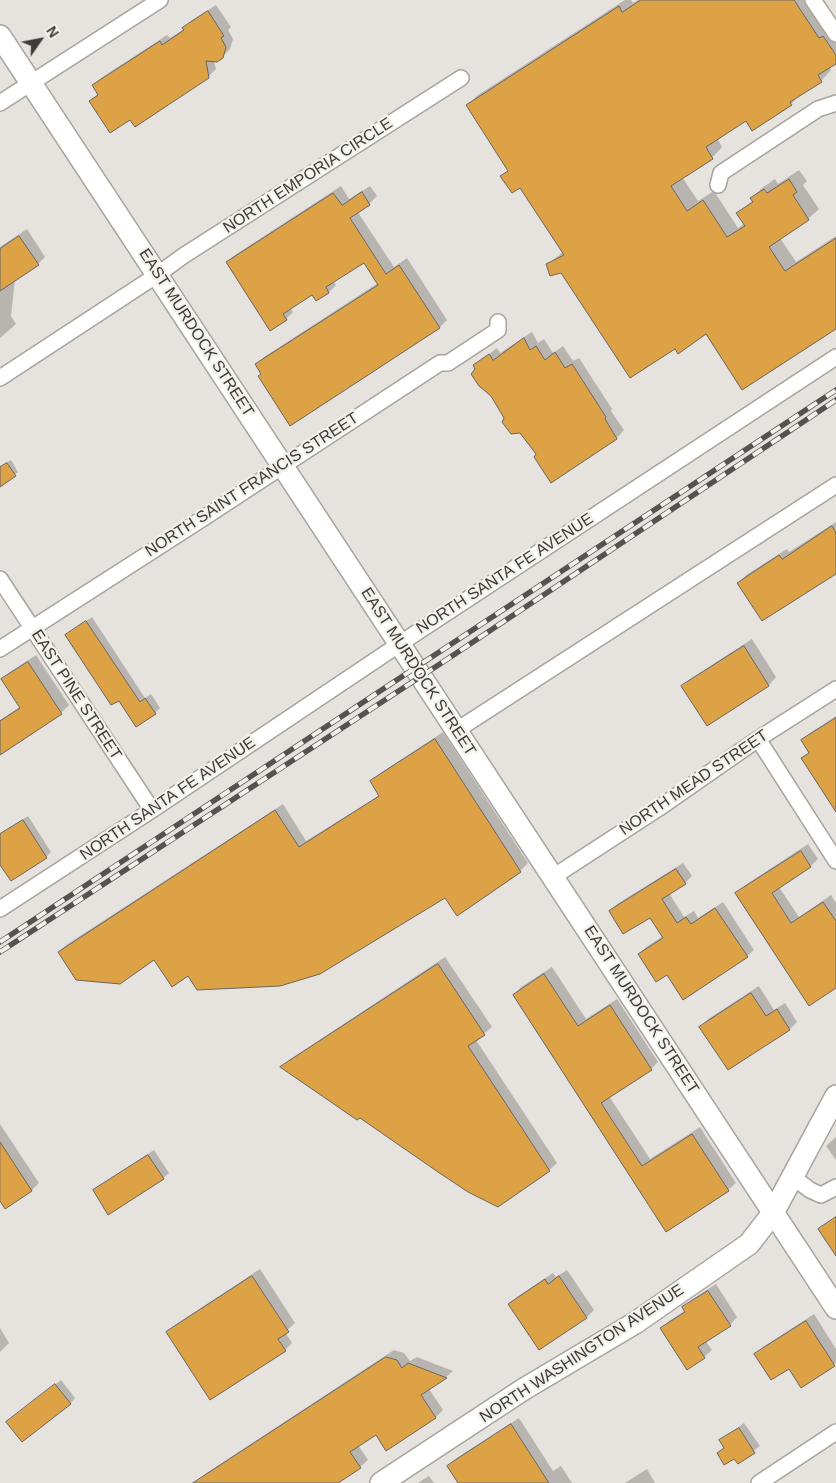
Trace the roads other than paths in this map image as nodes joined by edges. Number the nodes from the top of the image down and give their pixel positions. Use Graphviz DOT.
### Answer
graph roads {
  1 [pos="160,0"];
  2 [pos="813,0"];
  3 [pos="836,34"];
  4 [pos="0,36"];
  5 [pos="461,78"];
  6 [pos="31,83"];
  7 [pos="0,103"];
  8 [pos="836,103"];
  9 [pos="718,185"];
  10 [pos="158,275"];
  11 [pos="498,322"];
  12 [pos="836,357"];
  13 [pos="0,378"];
  14 [pos="282,466"];
  15 [pos="836,485"];
  16 [pos="0,579"];
  17 [pos="32,628"];
  18 [pos="400,644"];
  19 [pos="0,649"];
  20 [pos="836,690"];
  21 [pos="457,730"];
  22 [pos="758,739"];
  23 [pos="152,810"];
  24 [pos="836,861"];
  25 [pos="553,877"];
  26 [pos="0,909"];
  27 [pos="836,1096"];
  28 [pos="793,1177"];
  29 [pos="836,1187"];
  30 [pos="774,1213"];
  31 [pos="836,1308"];
  32 [pos="836,1432"];
  33 [pos="381,1483"];
  34 [pos="759,1483"];
  1 -- 6 [label="street"];
  2 -- 3 [label="street"];
  4 -- 6 [label="street, EAST MURDOCK STREET"];
  5 -- 10 [label="street, NORTH EMPORIA CIRCLE"];
  6 -- 7 [label="street"];
  6 -- 10 [label="street, EAST MURDOCK STREET"];
  8 -- 9 [label="street"];
  10 -- 13 [label="street, NORTH EMPORIA CIRCLE"];
  10 -- 14 [label="street, EAST MURDOCK STREET"];
  11 -- 14 [label="street, NORTH SAINT FRANCIS STREET"];
  12 -- 18 [label="street, NORTH SANTA FE AVENUE"];
  14 -- 17 [label="street, NORTH SAINT FRANCIS STREET"];
  14 -- 18 [label="street, EAST MURDOCK STREET"];
  15 -- 21 [label="street"];
  16 -- 17 [label="street, EAST PINE STREET"];
  17 -- 19 [label="street, NORTH SAINT FRANCIS STREET"];
  17 -- 23 [label="street, EAST PINE STREET"];
  18 -- 21 [label="street, EAST MURDOCK STREET"];
  18 -- 23 [label="street, NORTH SANTA FE AVENUE"];
  20 -- 22 [label="street, NORTH MEAD STREET"];
  21 -- 25 [label="street, EAST MURDOCK STREET"];
  22 -- 24 [label="street"];
  22 -- 25 [label="street, NORTH MEAD STREET"];
  23 -- 26 [label="street, NORTH SANTA FE AVENUE"];
  25 -- 30 [label="street, EAST MURDOCK STREET"];
  27 -- 28 [label="street, NORTH WASHINGTON AVENUE"];
  28 -- 29 [label="street"];
  28 -- 30 [label="street, NORTH WASHINGTON AVENUE"];
  30 -- 31 [label="street, EAST MURDOCK STREET"];
  30 -- 33 [label="street, NORTH WASHINGTON AVENUE"];
  32 -- 34 [label="street"];
}
